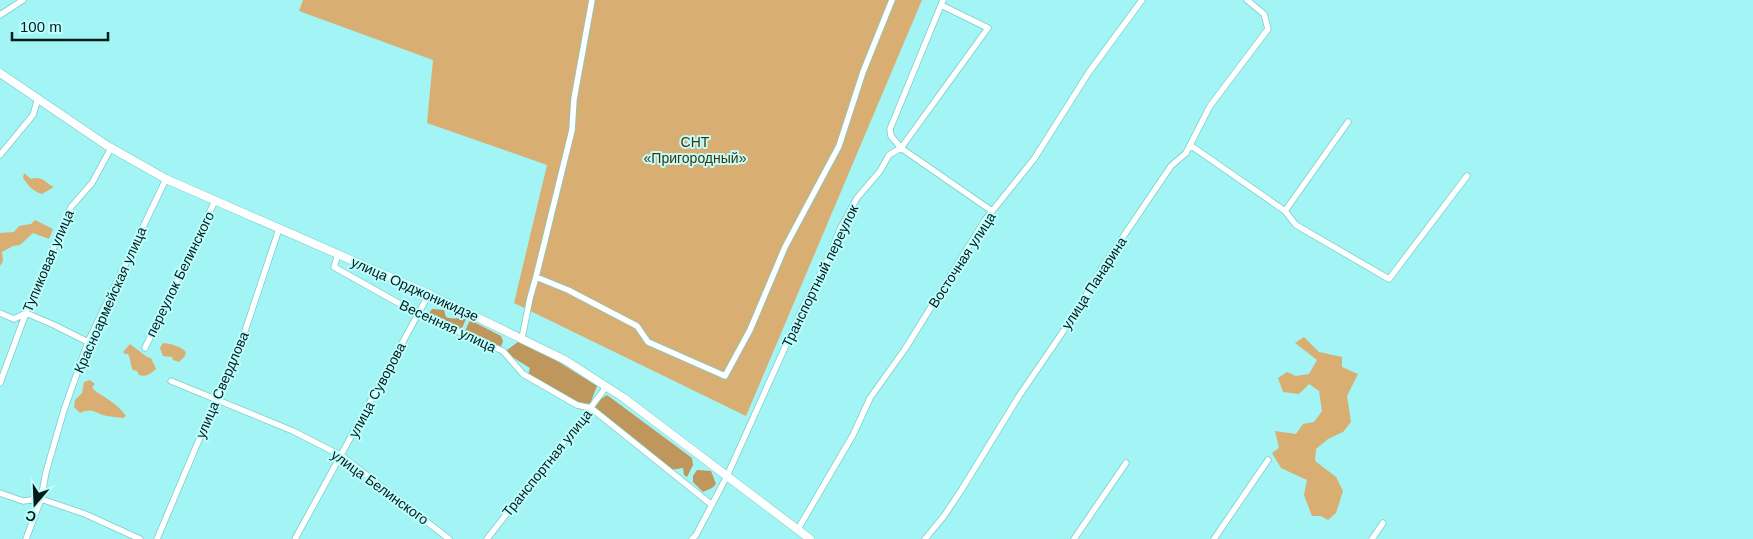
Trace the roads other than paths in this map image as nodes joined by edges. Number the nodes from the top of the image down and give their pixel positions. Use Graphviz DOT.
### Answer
graph roads {
  1 [pos="23,0"];
  2 [pos="592,0"];
  3 [pos="892,0"];
  4 [pos="1142,0"];
  5 [pos="1246,0"];
  6 [pos="942,3"];
  7 [pos="0,14"];
  8 [pos="0,73"];
  9 [pos="38,98"];
  10 [pos="1348,122"];
  11 [pos="1190,145"];
  12 [pos="111,148"];
  13 [pos="901,148"];
  14 [pos="0,155"];
  15 [pos="1467,176"];
  16 [pos="166,179"];
  17 [pos="215,201"];
  18 [pos="992,211"];
  19 [pos="1285,211"];
  20 [pos="279,229"];
  21 [pos="338,254"];
  22 [pos="536,277"];
  23 [pos="429,294"];
  24 [pos="0,313"];
  25 [pos="26,313"];
  26 [pos="418,314"];
  27 [pos="522,338"];
  28 [pos="88,342"];
  29 [pos="145,348"];
  30 [pos="171,380"];
  31 [pos="0,383"];
  32 [pos="606,387"];
  33 [pos="216,399"];
  34 [pos="591,408"];
  35 [pos="342,456"];
  36 [pos="1268,460"];
  37 [pos="1126,463"];
  38 [pos="727,476"];
  39 [pos="0,493"];
  40 [pos="42,499"];
  41 [pos="712,505"];
  42 [pos="1383,523"];
  43 [pos="798,529"];
  44 [pos="26,539"];
  45 [pos="140,539"];
  46 [pos="157,539"];
  47 [pos="295,539"];
  48 [pos="449,539"];
  49 [pos="487,539"];
  50 [pos="692,539"];
  51 [pos="810,539"];
  52 [pos="924,539"];
  53 [pos="1074,539"];
  54 [pos="1214,539"];
  55 [pos="1372,539"];
  1 -- 7 [label="street"];
  2 -- 22 [label="street"];
  3 -- 22 [label="street"];
  4 -- 18 [label="street, Восточная улица"];
  5 -- 11 [label="street, улица Панарина"];
  6 -- 13 [label="street"];
  6 -- 13 [label="street, Транспортный переулок"];
  8 -- 9 [label="main road, улица Орджоникидзе"];
  9 -- 12 [label="main road, улица Орджоникидзе"];
  9 -- 14 [label="street"];
  10 -- 19 [label="street"];
  11 -- 19 [label="street"];
  11 -- 52 [label="street, улица Панарина"];
  12 -- 16 [label="main road, улица Орджоникидзе"];
  12 -- 25 [label="street, Тупиковая улица"];
  13 -- 18 [label="street"];
  13 -- 38 [label="street, Транспортный переулок"];
  15 -- 19 [label="street"];
  16 -- 17 [label="main road, улица Орджоникидзе"];
  16 -- 28 [label="street, Красноармейская улица"];
  17 -- 20 [label="main road, улица Орджоникидзе"];
  17 -- 29 [label="street, переулок Белинского"];
  18 -- 43 [label="street, Восточная улица"];
  20 -- 21 [label="main road, улица Орджоникидзе"];
  20 -- 33 [label="street, улица Свердлова"];
  21 -- 23 [label="main road, улица Орджоникидзе"];
  21 -- 26 [label="street, Весенняя улица"];
  22 -- 27 [label="street"];
  23 -- 26 [label="street, улица Суворова"];
  23 -- 27 [label="main road, улица Орджоникидзе"];
  24 -- 25 [label="street"];
  25 -- 28 [label="street"];
  25 -- 31 [label="street, Тупиковая улица"];
  26 -- 34 [label="street, Весенняя улица"];
  26 -- 35 [label="street, улица Суворова"];
  27 -- 32 [label="main road, улица Орджоникидзе"];
  28 -- 40 [label="street, Красноармейская улица"];
  30 -- 33 [label="street, улица Белинского"];
  32 -- 34 [label="street, Транспортная улица"];
  32 -- 38 [label="main road, улица Орджоникидзе"];
  33 -- 35 [label="street, улица Белинского"];
  33 -- 46 [label="street, улица Свердлова"];
  34 -- 41 [label="street, Весенняя улица"];
  34 -- 49 [label="street, Транспортная улица"];
  35 -- 47 [label="street, улица Суворова"];
  35 -- 48 [label="street, улица Белинского"];
  36 -- 54 [label="street"];
  37 -- 53 [label="street"];
  38 -- 41 [label="street"];
  38 -- 43 [label="main road, улица Орджоникидзе"];
  39 -- 40 [label="street"];
  40 -- 44 [label="street, Красноармейская улица"];
  40 -- 45 [label="street"];
  41 -- 50 [label="street"];
  42 -- 55 [label="street"];
  43 -- 51 [label="main road, улица Орджоникидзе"];
}
